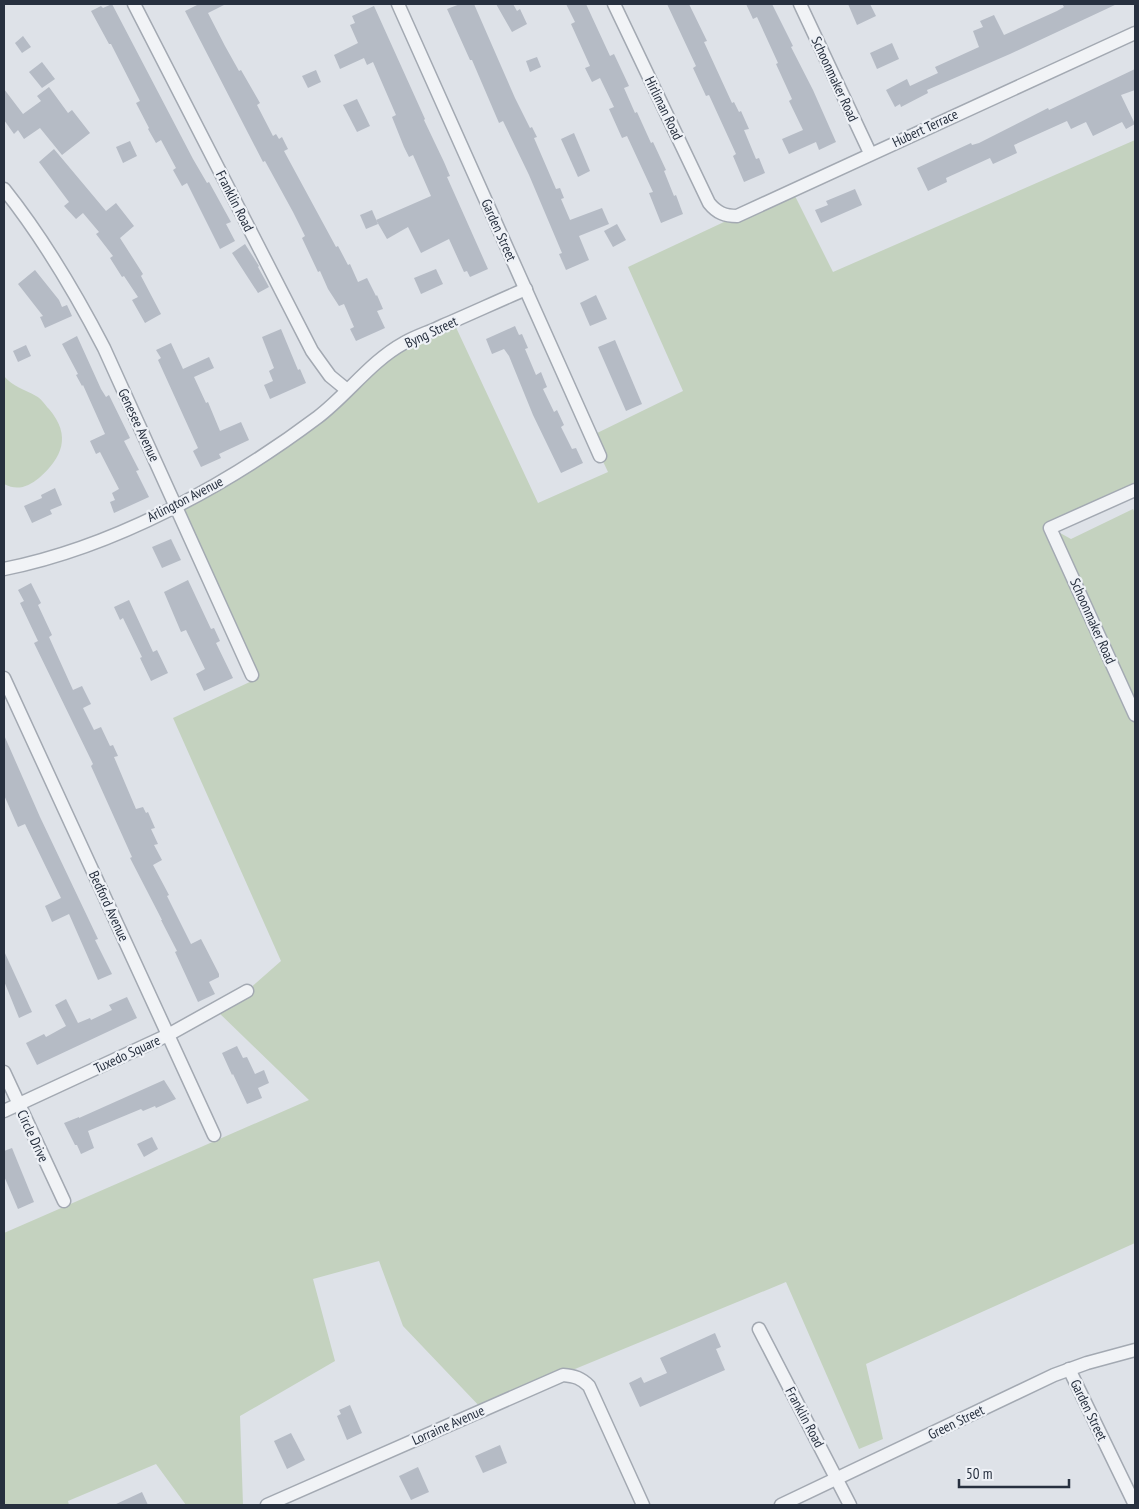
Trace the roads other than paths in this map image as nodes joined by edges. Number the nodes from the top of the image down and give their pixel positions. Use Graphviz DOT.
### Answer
graph roads {
  1 [pos="134,4"];
  2 [pos="398,4"];
  3 [pos="614,4"];
  4 [pos="800,4"];
  5 [pos="1135,32"];
  6 [pos="870,154"];
  7 [pos="4,189"];
  8 [pos="715,211"];
  9 [pos="526,289"];
  10 [pos="347,390"];
  11 [pos="600,456"];
  12 [pos="1135,490"];
  13 [pos="176,506"];
  14 [pos="4,569"];
  15 [pos="252,675"];
  16 [pos="4,678"];
  17 [pos="1130,698"];
  18 [pos="1135,715"];
  19 [pos="247,991"];
  20 [pos="168,1035"];
  21 [pos="4,1072"];
  22 [pos="18,1104"];
  23 [pos="4,1111"];
  24 [pos="214,1135"];
  25 [pos="64,1201"];
  26 [pos="759,1328"];
  27 [pos="1135,1350"];
  28 [pos="1069,1369"];
  29 [pos="838,1479"];
  30 [pos="267,1505"];
  31 [pos="643,1505"];
  32 [pos="781,1505"];
  33 [pos="850,1505"];
  34 [pos="1135,1505"];
  1 -- 10 [label="street, Franklin Road"];
  2 -- 9 [label="street, Garden Street"];
  3 -- 8 [label="street, Hirliman Road"];
  4 -- 6 [label="street, Schoonmaker Road"];
  5 -- 6 [label="street, Hubert Terrace"];
  6 -- 8 [label="street, Hubert Terrace"];
  7 -- 13 [label="street, Genesee Avenue"];
  9 -- 10 [label="street, Byng Street"];
  9 -- 11 [label="street, Garden Street"];
  10 -- 13 [label="street, Arlington Avenue"];
  12 -- 17 [label="street, Schoonmaker Road"];
  13 -- 14 [label="street, Arlington Avenue"];
  13 -- 15 [label="street, Genesee Avenue"];
  16 -- 20 [label="street, Bedford Avenue"];
  17 -- 18 [label="street, Schoonmaker Road"];
  19 -- 20 [label="street, Tuxedo Square"];
  20 -- 22 [label="street, Tuxedo Square"];
  20 -- 24 [label="street, Bedford Avenue"];
  21 -- 22 [label="street, Circle Drive"];
  22 -- 23 [label="street, Tuxedo Square"];
  22 -- 25 [label="street, Circle Drive"];
  26 -- 29 [label="street, Franklin Road"];
  27 -- 28 [label="street, Green Street"];
  28 -- 29 [label="street, Green Street"];
  28 -- 34 [label="street, Garden Street"];
  29 -- 32 [label="street, Green Street"];
  29 -- 33 [label="street, Franklin Road"];
  30 -- 31 [label="street, Lorraine Avenue"];
}
